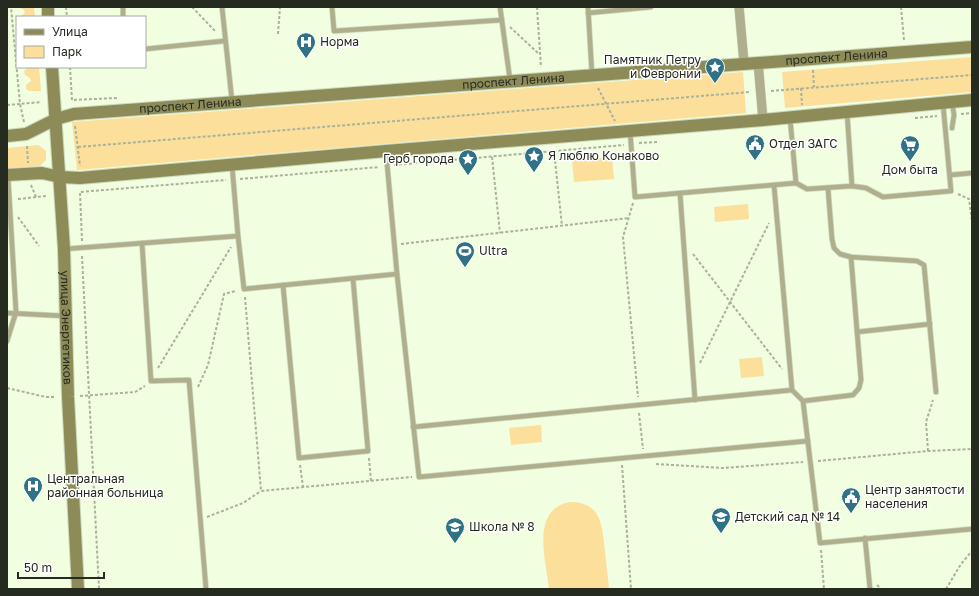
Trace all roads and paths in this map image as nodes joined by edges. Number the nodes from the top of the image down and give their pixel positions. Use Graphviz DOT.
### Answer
graph roads {
  1 [pos="11,7"];
  2 [pos="192,7"];
  3 [pos="222,7"];
  4 [pos="280,7"];
  5 [pos="332,7"];
  6 [pos="500,7"];
  7 [pos="536,7"];
  8 [pos="588,7"];
  9 [pos="651,7"];
  10 [pos="739,7"];
  11 [pos="901,7"];
  12 [pos="588,13"];
  13 [pos="502,20"];
  14 [pos="278,34"];
  15 [pos="904,40"];
  16 [pos="224,41"];
  17 [pos="972,47"];
  18 [pos="146,49"];
  19 [pos="540,55"];
  20 [pos="812,58"];
  21 [pos="16,61"];
  22 [pos="758,62"];
  23 [pos="744,63"];
  24 [pos="541,67"];
  25 [pos="17,68"];
  26 [pos="52,68"];
  27 [pos="592,75"];
  28 [pos="972,75"];
  29 [pos="510,82"];
  30 [pos="814,87"];
  31 [pos="598,88"];
  32 [pos="801,88"];
  33 [pos="761,92"];
  34 [pos="972,100"];
  35 [pos="41,102"];
  36 [pos="232,103"];
  37 [pos="948,103"];
  38 [pos="20,104"];
  39 [pos="606,104"];
  40 [pos="7,105"];
  41 [pos="847,112"];
  42 [pos="972,113"];
  43 [pos="954,115"];
  44 [pos="803,116"];
  45 [pos="944,116"];
  46 [pos="790,118"];
  47 [pos="915,118"];
  48 [pos="56,119"];
  49 [pos="763,120"];
  50 [pos="75,123"];
  51 [pos="617,124"];
  52 [pos="24,125"];
  53 [pos="952,128"];
  54 [pos="630,131"];
  55 [pos="7,136"];
  56 [pos="661,141"];
  57 [pos="631,144"];
  58 [pos="27,145"];
  59 [pos="78,147"];
  60 [pos="386,151"];
  61 [pos="554,151"];
  62 [pos="492,156"];
  63 [pos="28,163"];
  64 [pos="232,165"];
  65 [pos="80,166"];
  66 [pos="387,166"];
  67 [pos="972,173"];
  68 [pos="7,175"];
  69 [pos="950,175"];
  70 [pos="60,177"];
  71 [pos="233,180"];
  72 [pos="796,183"];
  73 [pos="31,184"];
  74 [pos="774,185"];
  75 [pos="852,186"];
  76 [pos="828,189"];
  77 [pos="951,191"];
  78 [pos="680,193"];
  79 [pos="46,196"];
  80 [pos="36,197"];
  81 [pos="635,197"];
  82 [pos="10,200"];
  83 [pos="776,210"];
  84 [pos="11,216"];
  85 [pos="628,218"];
  86 [pos="972,221"];
  87 [pos="562,226"];
  88 [pos="500,234"];
  89 [pos="238,236"];
  90 [pos="683,242"];
  91 [pos="142,243"];
  92 [pos="394,245"];
  93 [pos="39,246"];
  94 [pos="82,248"];
  95 [pos="64,249"];
  96 [pos="851,257"];
  97 [pos="397,274"];
  98 [pos="353,279"];
  99 [pos="283,285"];
  100 [pos="244,289"];
  101 [pos="730,302"];
  102 [pos="16,312"];
  103 [pos="7,313"];
  104 [pos="66,316"];
  105 [pos="930,324"];
  106 [pos="857,332"];
  107 [pos="7,341"];
  108 [pos="694,376"];
  109 [pos="151,381"];
  110 [pos="792,381"];
  111 [pos="7,388"];
  112 [pos="792,390"];
  113 [pos="936,392"];
  114 [pos="80,396"];
  115 [pos="88,396"];
  116 [pos="56,397"];
  117 [pos="695,400"];
  118 [pos="191,401"];
  119 [pos="803,401"];
  120 [pos="638,406"];
  121 [pos="413,428"];
  122 [pos="808,441"];
  123 [pos="972,449"];
  124 [pos="368,451"];
  125 [pos="928,451"];
  126 [pos="643,456"];
  127 [pos="299,458"];
  128 [pos="622,458"];
  129 [pos="811,462"];
  130 [pos="371,481"];
  131 [pos="303,487"];
  132 [pos="261,491"];
  133 [pos="200,519"];
  134 [pos="972,529"];
  135 [pos="865,538"];
  136 [pos="820,543"];
  137 [pos="972,551"];
  138 [pos="78,589"];
  139 [pos="98,589"];
  140 [pos="206,589"];
  141 [pos="631,589"];
  142 [pos="824,589"];
  143 [pos="870,589"];
  144 [pos="946,589"];
  1 -- 21 [label="path"];
  2 -- 16 [label="path"];
  3 -- 16 [label="lane"];
  4 -- 14 [label="path"];
  5 -- 13 [label="lane"];
  6 -- 13 [label="lane"];
  7 -- 19 [label="path"];
  8 -- 12 [label="lane"];
  9 -- 12 [label="lane"];
  10 -- 23 [label="street"];
  11 -- 15 [label="path"];
  12 -- 27 [label="lane"];
  13 -- 19 [label="path"];
  13 -- 29 [label="lane"];
  16 -- 18 [label="lane"];
  16 -- 36 [label="lane"];
  17 -- 20 [label="street, проспект Ленина"];
  19 -- 24 [label="path"];
  20 -- 22 [label="street, проспект Ленина"];
  20 -- 30 [label="path"];
  22 -- 23 [label="street, проспект Ленина"];
  22 -- 33 [label="street"];
  23 -- 27 [label="street, проспект Ленина"];
  25 -- 38 [label="path"];
  26 -- 48 [label="street, улица Энергетиков"];
  27 -- 29 [label="street, проспект Ленина"];
  28 -- 30 [label="path"];
  29 -- 36 [label="street, проспект Ленина"];
  30 -- 32 [label="path"];
  31 -- 39 [label="path"];
  32 -- 33 [label="path"];
  32 -- 44 [label="path"];
  33 -- 39 [label="path"];
  33 -- 49 [label="street"];
  34 -- 37 [label="street"];
  35 -- 38 [label="path"];
  36 -- 48 [label="street, проспект Ленина"];
  37 -- 41 [label="street"];
  37 -- 43 [label="lane"];
  37 -- 45 [label="lane"];
  38 -- 40 [label="path"];
  38 -- 52 [label="path"];
  39 -- 51 [label="path"];
  39 -- 59 [label="path"];
  41 -- 44 [label="street"];
  41 -- 75 [label="lane"];
  42 -- 43 [label="path"];
  43 -- 53 [label="lane"];
  44 -- 46 [label="street"];
  45 -- 47 [label="path"];
  45 -- 69 [label="lane"];
  46 -- 49 [label="street"];
  46 -- 72 [label="lane"];
  48 -- 55 [label="street, проспект Ленина"];
  48 -- 70 [label="street, улица Энергетиков"];
  49 -- 54 [label="street"];
  50 -- 59 [label="path"];
  54 -- 57 [label="lane"];
  54 -- 60 [label="street"];
  56 -- 57 [label="path"];
  57 -- 61 [label="path"];
  57 -- 81 [label="lane"];
  58 -- 63 [label="path"];
  59 -- 65 [label="path"];
  60 -- 64 [label="street"];
  60 -- 66 [label="lane"];
  61 -- 62 [label="path"];
  61 -- 87 [label="path"];
  62 -- 66 [label="path"];
  62 -- 88 [label="path"];
  64 -- 70 [label="street"];
  64 -- 71 [label="lane"];
  66 -- 71 [label="path"];
  66 -- 92 [label="lane"];
  67 -- 69 [label="lane"];
  68 -- 70 [label="street"];
  68 -- 82 [label="lane"];
  69 -- 77 [label="lane"];
  70 -- 95 [label="street, улица Энергетиков"];
  71 -- 89 [label="lane"];
  71 -- 94 [label="path"];
  72 -- 74 [label="lane"];
  72 -- 76 [label="lane"];
  73 -- 80 [label="path"];
  74 -- 78 [label="lane"];
  74 -- 83 [label="lane"];
  75 -- 76 [label="lane"];
  75 -- 77 [label="lane"];
  76 -- 96 [label="lane"];
  77 -- 86 [label="path"];
  78 -- 81 [label="lane"];
  78 -- 90 [label="lane"];
  79 -- 80 [label="path"];
  80 -- 82 [label="path"];
  81 -- 85 [label="path"];
  82 -- 84 [label="lane"];
  83 -- 101 [label="path"];
  83 -- 110 [label="lane"];
  84 -- 93 [label="path"];
  84 -- 102 [label="lane"];
  85 -- 87 [label="path"];
  85 -- 120 [label="path"];
  87 -- 88 [label="path"];
  88 -- 92 [label="path"];
  89 -- 91 [label="lane"];
  89 -- 100 [label="lane"];
  89 -- 109 [label="path"];
  90 -- 101 [label="path"];
  90 -- 108 [label="lane"];
  91 -- 94 [label="lane"];
  91 -- 109 [label="lane"];
  92 -- 97 [label="lane"];
  94 -- 95 [label="lane"];
  94 -- 115 [label="path"];
  95 -- 104 [label="street, улица Энергетиков"];
  96 -- 105 [label="lane"];
  96 -- 106 [label="lane"];
  97 -- 98 [label="lane"];
  97 -- 121 [label="lane"];
  98 -- 99 [label="lane"];
  98 -- 124 [label="lane"];
  99 -- 100 [label="lane"];
  99 -- 127 [label="lane"];
  100 -- 118 [label="path"];
  101 -- 108 [label="path"];
  101 -- 110 [label="path"];
  102 -- 103 [label="lane"];
  102 -- 104 [label="lane"];
  102 -- 107 [label="lane"];
  104 -- 138 [label="street, улица Энергетиков"];
  105 -- 106 [label="lane"];
  105 -- 113 [label="lane"];
  106 -- 119 [label="lane"];
  108 -- 117 [label="lane"];
  109 -- 115 [label="path"];
  109 -- 118 [label="lane"];
  110 -- 112 [label="lane"];
  111 -- 116 [label="path"];
  112 -- 117 [label="lane"];
  112 -- 119 [label="lane"];
  113 -- 125 [label="path"];
  114 -- 115 [label="path"];
  115 -- 139 [label="path"];
  117 -- 120 [label="lane"];
  118 -- 133 [label="lane"];
  119 -- 122 [label="lane"];
  120 -- 121 [label="lane"];
  120 -- 126 [label="path"];
  121 -- 128 [label="lane"];
  122 -- 126 [label="lane"];
  122 -- 129 [label="lane"];
  123 -- 125 [label="path"];
  124 -- 127 [label="lane"];
  124 -- 130 [label="path"];
  125 -- 129 [label="path"];
  126 -- 128 [label="lane"];
  126 -- 129 [label="path"];
  127 -- 131 [label="path"];
  128 -- 141 [label="path"];
  129 -- 136 [label="lane"];
  132 -- 133 [label="path"];
  133 -- 140 [label="lane"];
  134 -- 135 [label="lane"];
  135 -- 136 [label="lane"];
  135 -- 143 [label="lane"];
  136 -- 142 [label="path"];
  137 -- 144 [label="path"];
}
